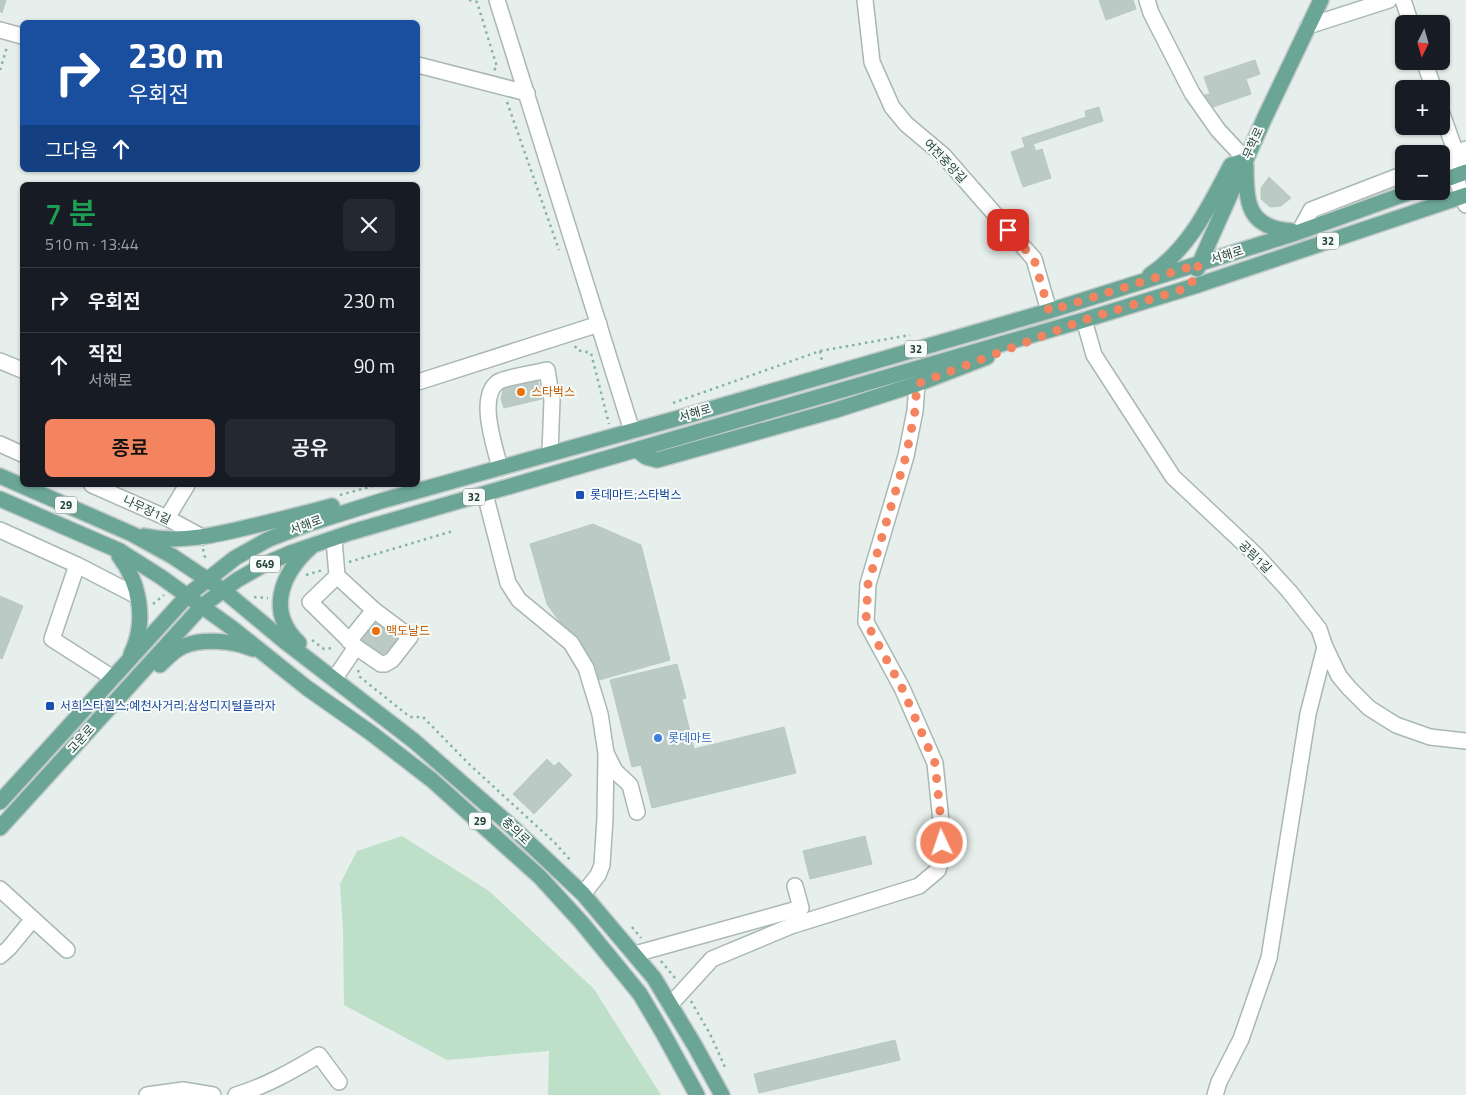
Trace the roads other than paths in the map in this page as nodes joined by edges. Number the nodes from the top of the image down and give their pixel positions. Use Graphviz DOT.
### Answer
graph roads {
  1 [pos="497,0"];
  2 [pos="865,0"];
  3 [pos="1147,0"];
  4 [pos="1321,0"];
  5 [pos="1389,0"];
  6 [pos="1403,0"];
  7 [pos="1408,15"];
  8 [pos="1308,26"];
  9 [pos="4,36"];
  10 [pos="20,36"];
  11 [pos="420,66"];
  12 [pos="527,93"];
  13 [pos="1450,129"];
  14 [pos="1461,151"];
  15 [pos="1246,160"];
  16 [pos="1457,174"];
  17 [pos="1395,177"];
  18 [pos="1395,197"];
  19 [pos="1465,199"];
  20 [pos="1299,232"];
  21 [pos="1199,264"];
  22 [pos="1140,282"];
  23 [pos="1190,287"];
  24 [pos="1049,311"];
  25 [pos="1084,320"];
  26 [pos="599,324"];
  27 [pos="0,361"];
  28 [pos="20,369"];
  29 [pos="420,381"];
  30 [pos="917,384"];
  31 [pos="632,431"];
  32 [pos="0,444"];
  33 [pos="638,450"];
  34 [pos="20,453"];
  35 [pos="550,454"];
  36 [pos="500,468"];
  37 [pos="0,476"];
  38 [pos="20,485"];
  39 [pos="25,487"];
  40 [pos="97,487"];
  41 [pos="186,487"];
  42 [pos="485,494"];
  43 [pos="0,499"];
  44 [pos="381,501"];
  45 [pos="167,518"];
  46 [pos="308,524"];
  47 [pos="0,530"];
  48 [pos="132,534"];
  49 [pos="202,537"];
  50 [pos="334,539"];
  51 [pos="312,546"];
  52 [pos="120,551"];
  53 [pos="77,565"];
  54 [pos="336,571"];
  55 [pos="208,580"];
  56 [pos="223,590"];
  57 [pos="188,595"];
  58 [pos="137,596"];
  59 [pos="202,606"];
  60 [pos="374,610"];
  61 [pos="1325,647"];
  62 [pos="351,649"];
  63 [pos="270,658"];
  64 [pos="127,662"];
  65 [pos="320,667"];
  66 [pos="141,673"];
  67 [pos="113,678"];
  68 [pos="335,678"];
  69 [pos="307,688"];
  70 [pos="1466,741"];
  71 [pos="606,753"];
  72 [pos="0,802"];
  73 [pos="637,812"];
  74 [pos="0,828"];
  75 [pos="795,886"];
  76 [pos="0,889"];
  77 [pos="583,894"];
  78 [pos="33,919"];
  79 [pos="67,950"];
  80 [pos="635,954"];
  81 [pos="0,956"];
  82 [pos="670,1005"];
  83 [pos="339,1082"];
  84 [pos="147,1095"];
  85 [pos="213,1095"];
  86 [pos="236,1095"];
  87 [pos="697,1095"];
  88 [pos="722,1095"];
  89 [pos="1216,1095"];
  1 -- 12 [label="street"];
  2 -- 24 [label="street, 여전중앙길"];
  3 -- 15 [label="street"];
  4 -- 8 [label="main road, 무학로"];
  5 -- 8 [label="street"];
  6 -- 7 [label="street"];
  8 -- 15 [label="main road, 무학로"];
  9 -- 10 [label="street"];
  11 -- 12 [label="street"];
  12 -- 26 [label="street"];
  13 -- 14 [label="street"];
  14 -- 16 [label="street"];
  15 -- 20 [label="main road"];
  15 -- 21 [label="main road, 무학로"];
  15 -- 22 [label="main road"];
  16 -- 19 [label="street"];
  17 -- 20 [label="street"];
  18 -- 20 [label="main road, 서해로 / 32"];
  19 -- 23 [label="main road, 서해로 / 32"];
  20 -- 21 [label="main road, 서해로 / 32"];
  21 -- 22 [label="main road, 서해로 / 32"];
  21 -- 23 [label="main road, 무학로"];
  22 -- 24 [label="main road, 서해로 / 32"];
  23 -- 25 [label="main road, 서해로 / 32"];
  24 -- 31 [label="main road, 서해로 / 32"];
  25 -- 30 [label="main road"];
  25 -- 33 [label="main road, 서해로 / 32"];
  25 -- 61 [label="street, 공림1길"];
  26 -- 29 [label="street"];
  26 -- 31 [label="street"];
  27 -- 28 [label="street"];
  30 -- 33 [label="main road"];
  30 -- 82 [label="street"];
  31 -- 35 [label="main road, 서해로 / 32"];
  32 -- 34 [label="street"];
  33 -- 42 [label="main road, 서해로 / 32"];
  35 -- 36 [label="main road, 서해로 / 32"];
  35 -- 36 [label="street"];
  36 -- 44 [label="main road, 서해로 / 32"];
  37 -- 38 [label="main road, 29"];
  39 -- 48 [label="main road, 29"];
  40 -- 45 [label="street, 나무장1길"];
  41 -- 45 [label="street"];
  42 -- 50 [label="main road, 서해로 / 32"];
  42 -- 71 [label="street"];
  43 -- 52 [label="main road, 29"];
  44 -- 46 [label="main road, 서해로 / 32"];
  44 -- 49 [label="main road"];
  45 -- 49 [label="street, 나무장1길"];
  46 -- 51 [label="main road"];
  46 -- 55 [label="main road, 서해로 / 32"];
  47 -- 53 [label="street"];
  48 -- 49 [label="main road"];
  48 -- 52 [label="main road"];
  48 -- 55 [label="main road, 29"];
  50 -- 51 [label="main road, 서해로 / 32"];
  50 -- 54 [label="street"];
  51 -- 56 [label="main road, 서해로 / 649"];
  51 -- 65 [label="main road"];
  52 -- 57 [label="main road, 29"];
  52 -- 58 [label="main road"];
  53 -- 58 [label="street"];
  53 -- 67 [label="street"];
  54 -- 60 [label="street"];
  54 -- 62 [label="street"];
  55 -- 56 [label="main road, 충의로 / 29"];
  55 -- 57 [label="main road, 32"];
  56 -- 59 [label="main road, 서해로"];
  56 -- 65 [label="main road, 충의로 / 29"];
  57 -- 59 [label="main road, 충의로 / 29"];
  57 -- 64 [label="main road, 고운로"];
  58 -- 64 [label="main road"];
  59 -- 63 [label="main road, 충의로 / 29"];
  59 -- 66 [label="main road, 고운로"];
  60 -- 62 [label="street"];
  60 -- 62 [label="street"];
  61 -- 70 [label="street, 공림1길"];
  61 -- 89 [label="street"];
  62 -- 68 [label="street"];
  63 -- 66 [label="main road"];
  63 -- 69 [label="main road, 충의로 / 29"];
  64 -- 66 [label="main road"];
  64 -- 67 [label="main road, 고운로"];
  65 -- 68 [label="main road, 충의로 / 29"];
  65 -- 69 [label="main road"];
  66 -- 74 [label="main road, 고운로"];
  67 -- 72 [label="main road, 고운로"];
  68 -- 77 [label="main road, 충의로 / 29"];
  69 -- 87 [label="main road, 충의로 / 29"];
  71 -- 73 [label="street"];
  71 -- 77 [label="street"];
  75 -- 80 [label="street"];
  76 -- 78 [label="street"];
  77 -- 80 [label="main road, 충의로 / 29"];
  78 -- 79 [label="street"];
  78 -- 81 [label="street"];
  80 -- 82 [label="main road, 충의로 / 29"];
  82 -- 88 [label="main road, 충의로 / 29"];
  83 -- 86 [label="street"];
  84 -- 85 [label="street"];
}
